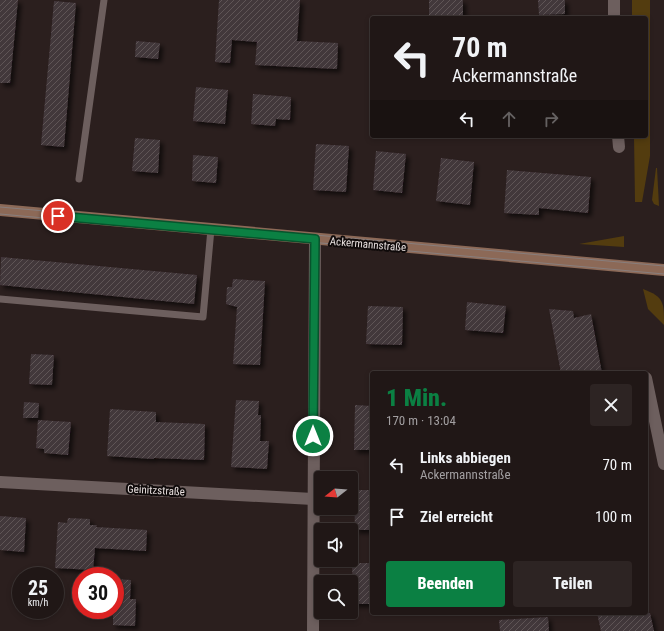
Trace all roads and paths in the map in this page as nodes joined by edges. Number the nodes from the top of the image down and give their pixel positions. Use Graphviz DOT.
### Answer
graph roads {
  1 [pos="104,0"];
  2 [pos="614,0"];
  3 [pos="614,16"];
  4 [pos="79,179"];
  5 [pos="0,210"];
  6 [pos="211,229"];
  7 [pos="315,239"];
  8 [pos="664,270"];
  9 [pos="0,299"];
  10 [pos="648,388"];
  11 [pos="664,464"];
  12 [pos="0,482"];
  13 [pos="313,499"];
  14 [pos="313,631"];
  1 -- 4 [label="lane"];
  2 -- 3 [label="street"];
  5 -- 6 [label="street, Ackermannstraße"];
  6 -- 7 [label="street, Ackermannstraße"];
  6 -- 9 [label="lane"];
  7 -- 8 [label="street, Ackermannstraße"];
  7 -- 13 [label="street"];
  10 -- 11 [label="street"];
  12 -- 13 [label="street, Geinitzstraße"];
  13 -- 14 [label="street"];
}
